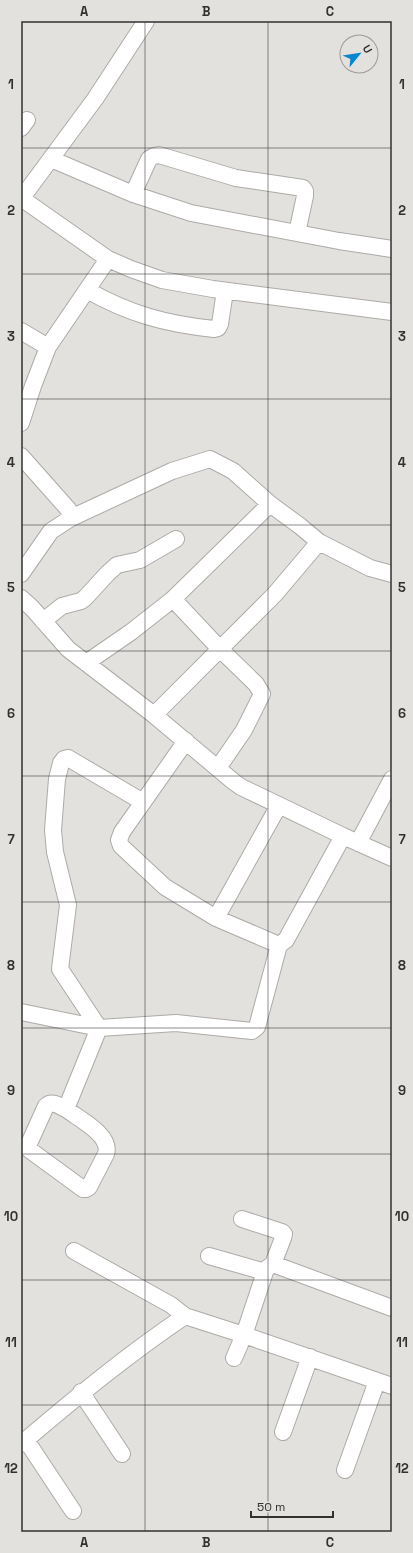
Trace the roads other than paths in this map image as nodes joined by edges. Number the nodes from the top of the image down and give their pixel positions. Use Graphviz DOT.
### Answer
graph roads {
  1 [pos="146,21"];
  2 [pos="51,159"];
  3 [pos="133,194"];
  4 [pos="21,199"];
  5 [pos="297,233"];
  6 [pos="392,249"];
  7 [pos="108,259"];
  8 [pos="88,290"];
  9 [pos="225,291"];
  10 [pos="392,312"];
  11 [pos="21,331"];
  12 [pos="48,348"];
  13 [pos="21,423"];
  14 [pos="21,456"];
  15 [pos="270,504"];
  16 [pos="73,517"];
  17 [pos="176,539"];
  18 [pos="319,542"];
  19 [pos="21,574"];
  20 [pos="392,574"];
  21 [pos="21,598"];
  22 [pos="173,598"];
  23 [pos="43,621"];
  24 [pos="220,649"];
  25 [pos="86,663"];
  26 [pos="154,715"];
  27 [pos="186,741"];
  28 [pos="218,768"];
  29 [pos="392,779"];
  30 [pos="143,802"];
  31 [pos="279,805"];
  32 [pos="343,836"];
  33 [pos="358,843"];
  34 [pos="392,858"];
  35 [pos="216,918"];
  36 [pos="279,945"];
  37 [pos="21,1012"];
  38 [pos="99,1028"];
  39 [pos="66,1109"];
  40 [pos="24,1154"];
  41 [pos="242,1219"];
  42 [pos="74,1251"];
  43 [pos="209,1256"];
  44 [pos="269,1268"];
  45 [pos="392,1308"];
  46 [pos="185,1316"];
  47 [pos="244,1335"];
  48 [pos="234,1358"];
  49 [pos="310,1358"];
  50 [pos="377,1381"];
  51 [pos="392,1386"];
  52 [pos="81,1392"];
  53 [pos="283,1432"];
  54 [pos="23,1442"];
  55 [pos="122,1454"];
  56 [pos="345,1470"];
  57 [pos="73,1511"];
  1 -- 2 [label="street"];
  2 -- 3 [label="street"];
  2 -- 4 [label="street"];
  3 -- 5 [label="street"];
  3 -- 5 [label="street"];
  4 -- 7 [label="street"];
  5 -- 6 [label="street"];
  7 -- 8 [label="street"];
  7 -- 9 [label="street"];
  8 -- 9 [label="street"];
  8 -- 12 [label="street"];
  9 -- 10 [label="street"];
  11 -- 12 [label="street"];
  12 -- 13 [label="street"];
  14 -- 16 [label="street"];
  15 -- 16 [label="street"];
  15 -- 18 [label="street"];
  15 -- 22 [label="street"];
  16 -- 19 [label="street"];
  17 -- 23 [label="street"];
  18 -- 20 [label="street"];
  18 -- 24 [label="street"];
  21 -- 23 [label="street"];
  22 -- 24 [label="street"];
  22 -- 25 [label="street"];
  23 -- 25 [label="street"];
  24 -- 26 [label="street"];
  24 -- 28 [label="street"];
  25 -- 26 [label="street"];
  26 -- 27 [label="street"];
  27 -- 28 [label="street"];
  27 -- 30 [label="street"];
  28 -- 31 [label="street"];
  29 -- 33 [label="street"];
  30 -- 35 [label="street"];
  30 -- 38 [label="street"];
  31 -- 32 [label="street"];
  31 -- 35 [label="street"];
  32 -- 33 [label="street"];
  32 -- 36 [label="street"];
  33 -- 34 [label="street"];
  35 -- 36 [label="street"];
  36 -- 38 [label="street"];
  37 -- 38 [label="street"];
  38 -- 39 [label="street"];
  39 -- 40 [label="street"];
  39 -- 40 [label="street"];
  41 -- 44 [label="street"];
  42 -- 46 [label="street"];
  43 -- 44 [label="street"];
  44 -- 45 [label="street"];
  44 -- 47 [label="street"];
  46 -- 47 [label="street"];
  46 -- 52 [label="street"];
  47 -- 48 [label="street"];
  47 -- 49 [label="street"];
  49 -- 50 [label="street"];
  49 -- 53 [label="street"];
  50 -- 51 [label="street"];
  50 -- 56 [label="street"];
  52 -- 54 [label="street"];
  52 -- 55 [label="street"];
  54 -- 57 [label="street"];
}
